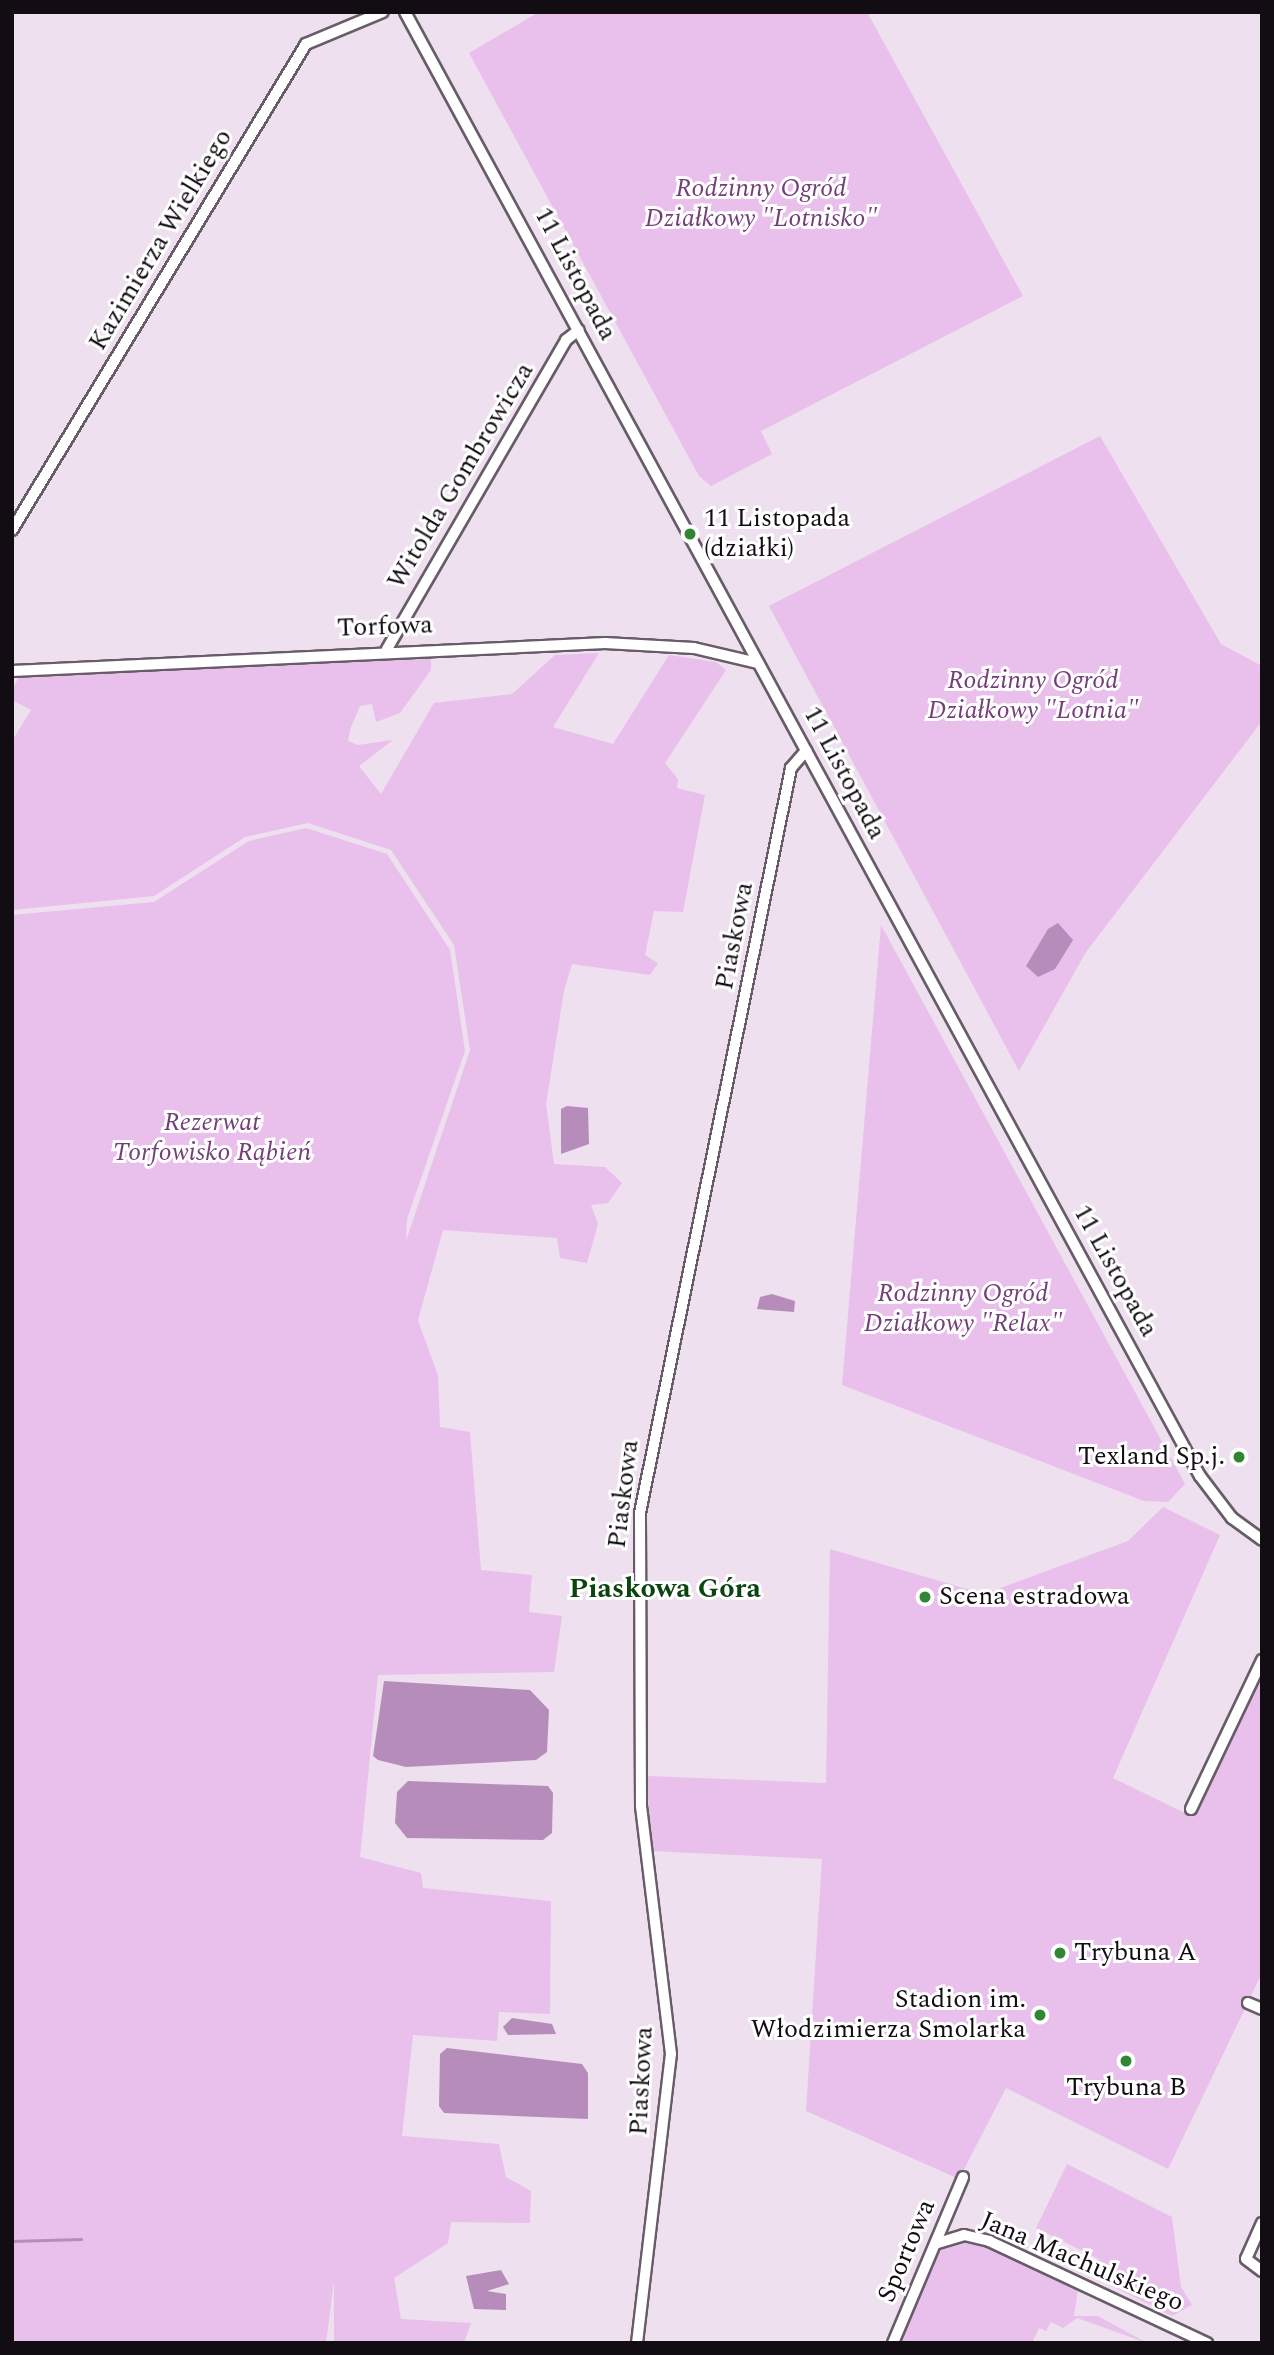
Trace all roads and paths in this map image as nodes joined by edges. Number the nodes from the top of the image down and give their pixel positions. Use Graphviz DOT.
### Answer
graph roads {
  1 [pos="383,12"];
  2 [pos="405,12"];
  3 [pos="579,330"];
  4 [pos="12,530"];
  5 [pos="387,649"];
  6 [pos="758,663"];
  7 [pos="12,671"];
  8 [pos="806,751"];
  9 [pos="1262,1525"];
  10 [pos="1259,1538"];
  11 [pos="1262,1660"];
  12 [pos="1191,1809"];
  13 [pos="1248,2003"];
  14 [pos="1262,2009"];
  15 [pos="963,2177"];
  16 [pos="1262,2222"];
  17 [pos="938,2242"];
  18 [pos="1262,2270"];
  19 [pos="636,2343"];
  20 [pos="893,2343"];
  21 [pos="1207,2343"];
  1 -- 4 [label="street, Kazimierza Wielkiego"];
  2 -- 3 [label="street, 11 Listopada"];
  3 -- 5 [label="street, Witolda Gombrowicza"];
  3 -- 6 [label="street, 11 Listopada"];
  5 -- 6 [label="street, Torfowa"];
  5 -- 7 [label="street, Torfowa"];
  6 -- 8 [label="street, 11 Listopada"];
  8 -- 10 [label="street, 11 Listopada"];
  8 -- 19 [label="street, Piaskowa"];
  9 -- 10 [label="street"];
  11 -- 12 [label="street"];
  13 -- 14 [label="street"];
  15 -- 17 [label="street, Sportowa"];
  16 -- 18 [label="street"];
  17 -- 20 [label="street, Sportowa"];
  17 -- 21 [label="street, Jana Machulskiego"];
}
